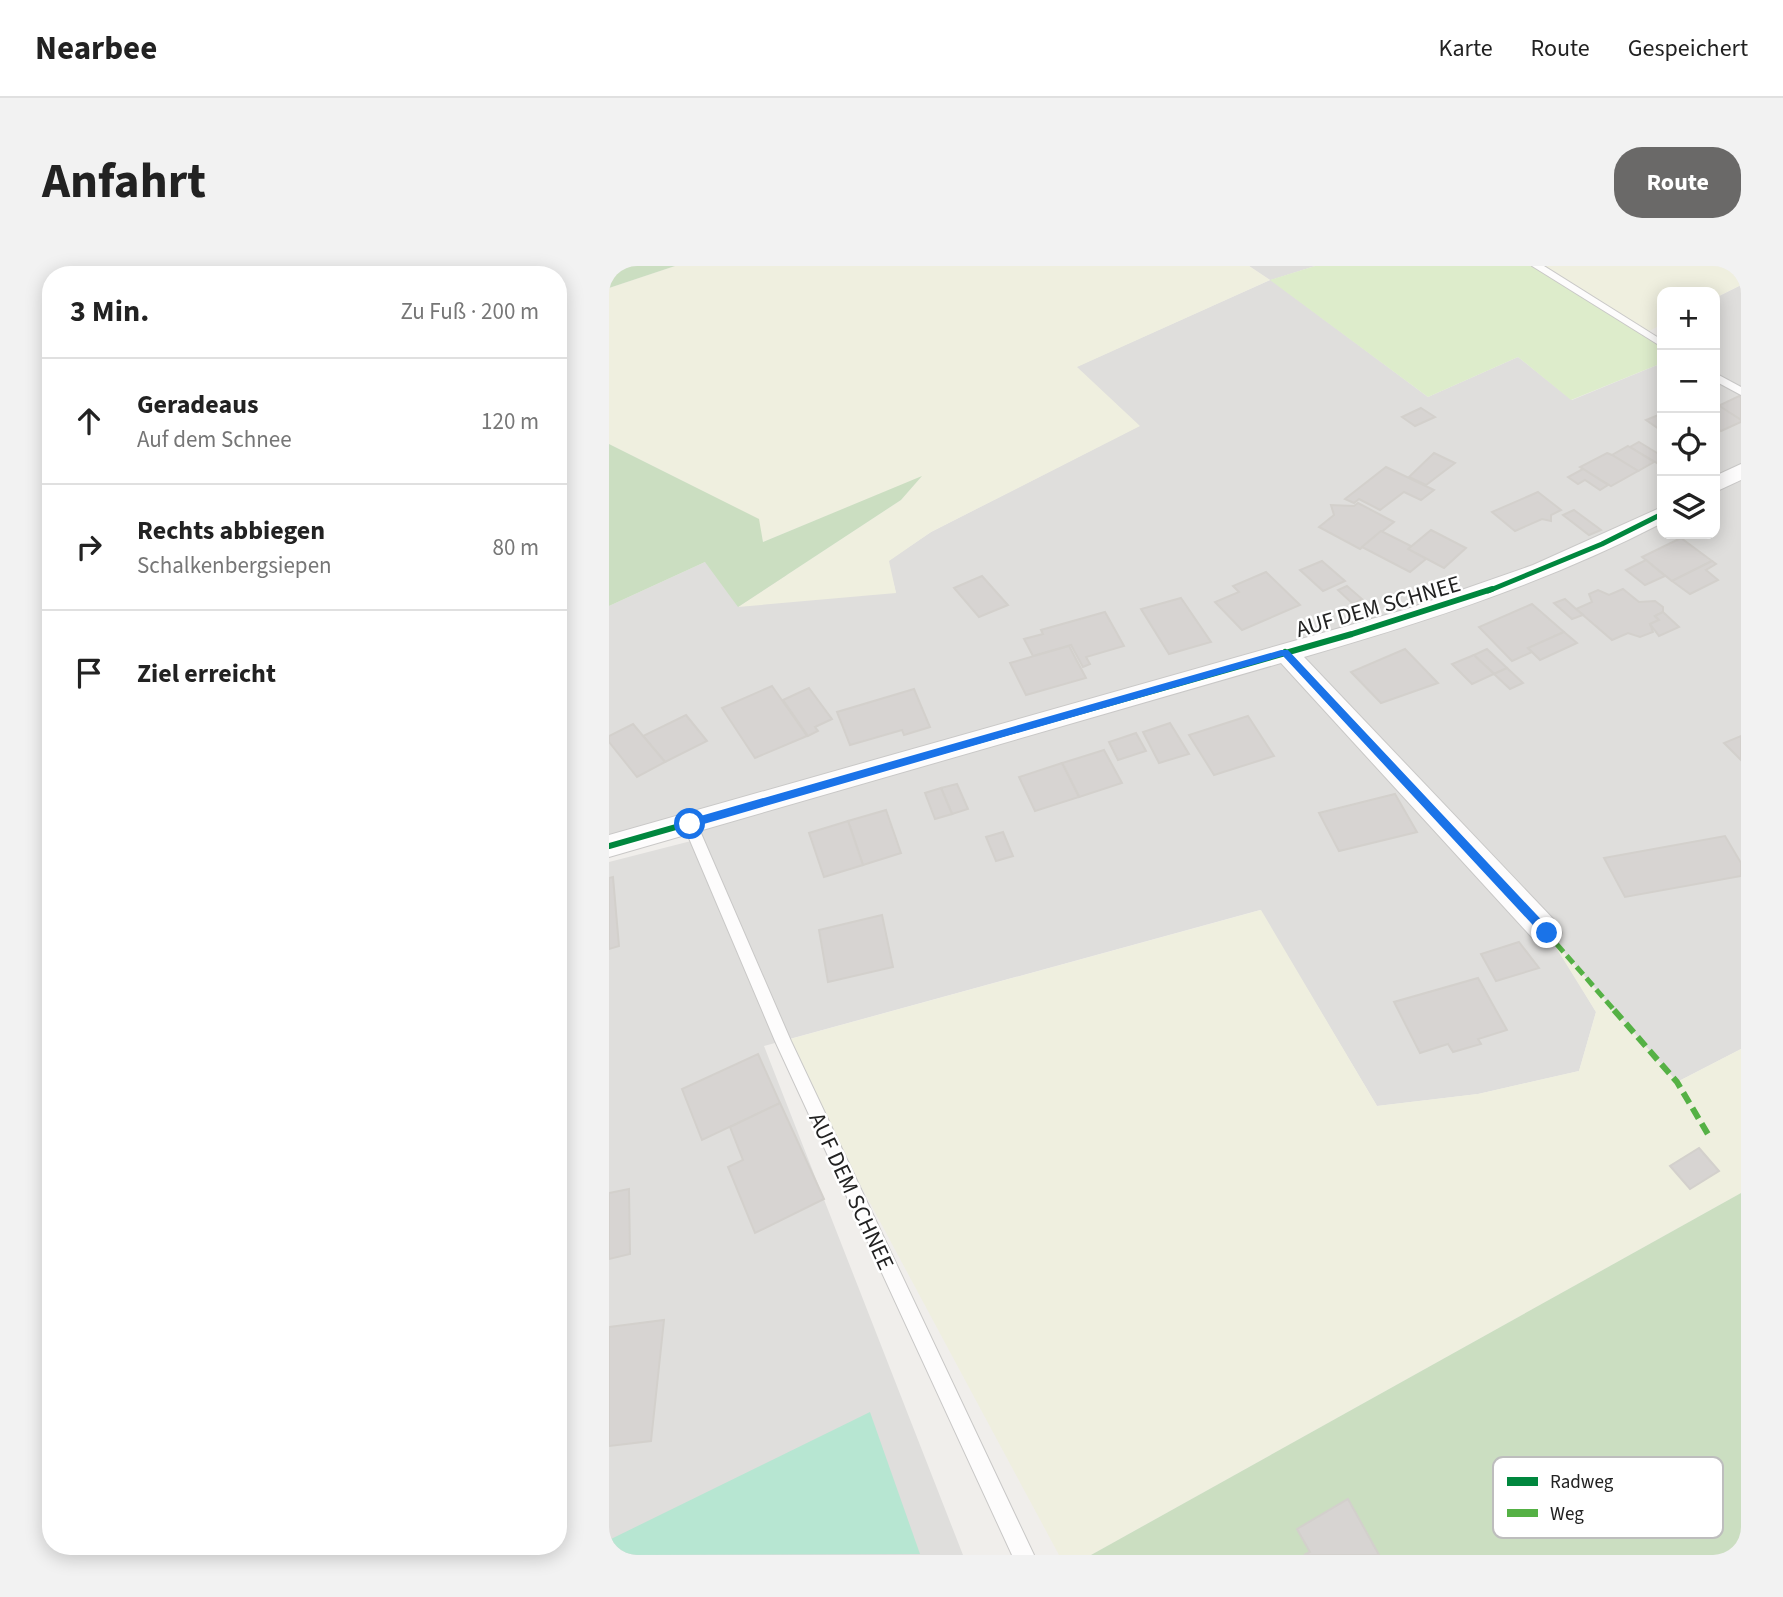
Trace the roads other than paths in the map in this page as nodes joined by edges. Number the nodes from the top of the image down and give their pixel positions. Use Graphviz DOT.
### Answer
graph roads {
  1 [pos="1537,266"];
  2 [pos="1657,341"];
  3 [pos="1720,379"];
  4 [pos="1741,392"];
  5 [pos="1741,471"];
  6 [pos="1720,482"];
  7 [pos="1657,517"];
  8 [pos="1285,652"];
  9 [pos="690,824"];
  10 [pos="609,846"];
  11 [pos="1547,933"];
  12 [pos="1023,1555"];
  1 -- 2 [label="lane"];
  3 -- 4 [label="lane"];
  5 -- 6 [label="street"];
  7 -- 8 [label="street, AUF DEM SCHNEE"];
  8 -- 9 [label="street, AUF DEM SCHNEE"];
  8 -- 11 [label="street"];
  9 -- 10 [label="street, AUF DEM SCHNEE"];
  9 -- 12 [label="lane, AUF DEM SCHNEE"];
}
